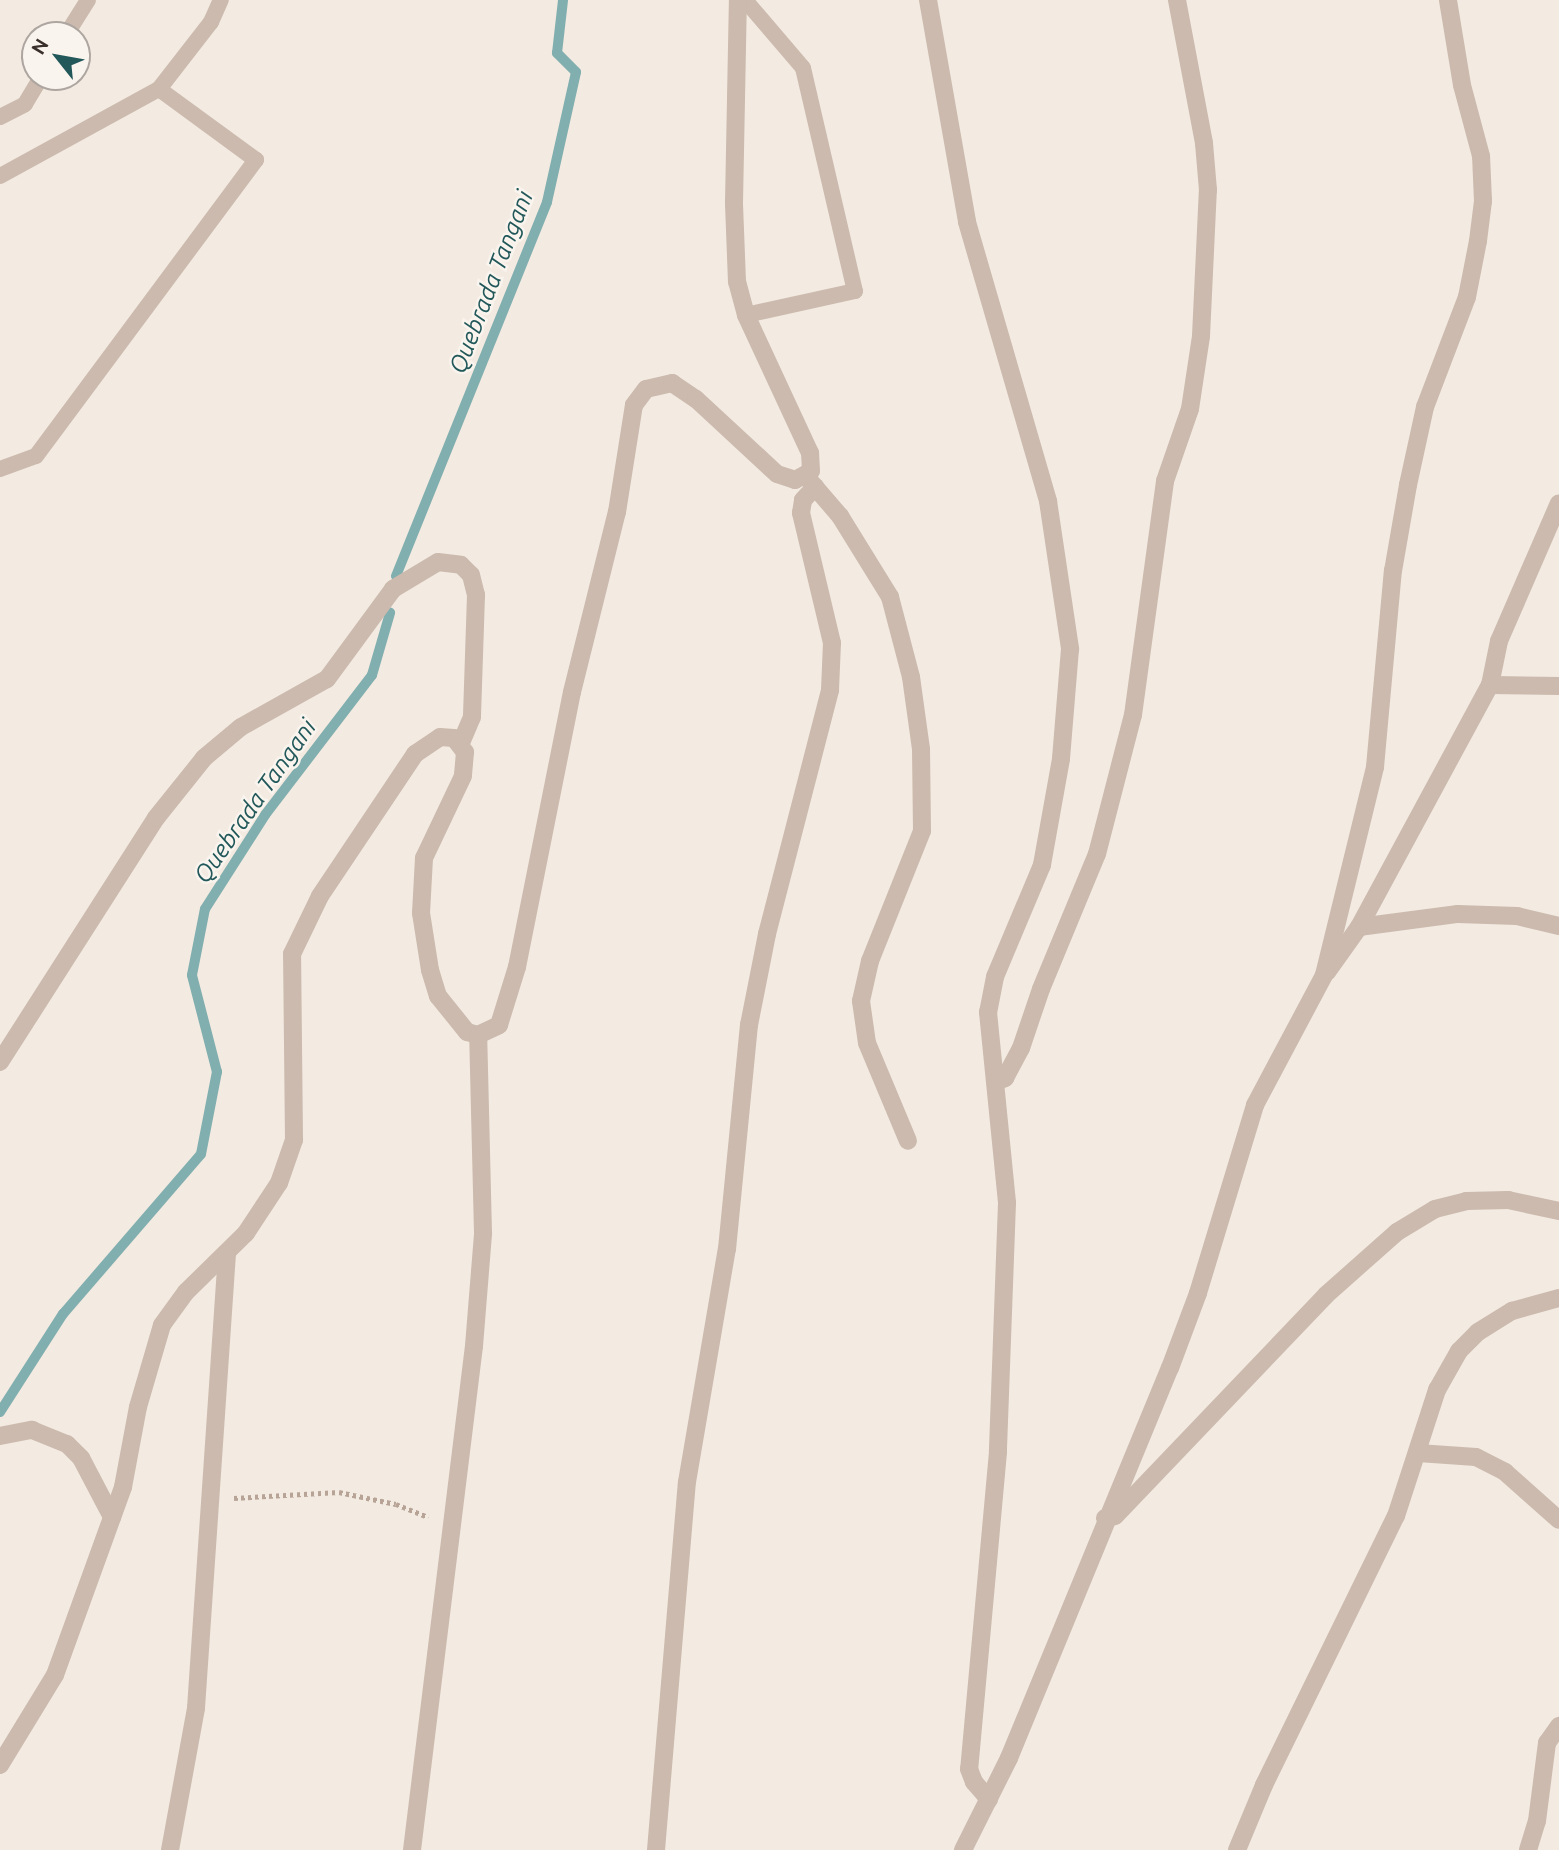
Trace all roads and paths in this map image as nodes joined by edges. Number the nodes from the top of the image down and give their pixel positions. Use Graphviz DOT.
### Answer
graph roads {
  1 [pos="88,0"];
  2 [pos="221,0"];
  3 [pos="738,0"];
  4 [pos="745,0"];
  5 [pos="928,0"];
  6 [pos="1177,0"];
  7 [pos="1448,0"];
  8 [pos="75,21"];
  9 [pos="159,89"];
  10 [pos="33,91"];
  11 [pos="0,117"];
  12 [pos="0,176"];
  13 [pos="746,315"];
  14 [pos="0,469"];
  15 [pos="811,482"];
  16 [pos="1559,503"];
  17 [pos="1490,685"];
  18 [pos="1559,686"];
  19 [pos="461,743"];
  20 [pos="1559,926"];
  21 [pos="1359,927"];
  22 [pos="1324,975"];
  23 [pos="478,1035"];
  24 [pos="0,1062"];
  25 [pos="998,1081"];
  26 [pos="908,1141"];
  27 [pos="1559,1211"];
  28 [pos="227,1254"];
  29 [pos="1559,1298"];
  30 [pos="0,1436"];
  31 [pos="1418,1452"];
  32 [pos="208,1497"];
  33 [pos="112,1517"];
  34 [pos="1105,1518"];
  35 [pos="1559,1520"];
  36 [pos="452,1527"];
  37 [pos="1559,1726"];
  38 [pos="0,1765"];
  39 [pos="989,1799"];
  40 [pos="170,1850"];
  41 [pos="412,1850"];
  42 [pos="656,1850"];
  43 [pos="963,1850"];
  44 [pos="1237,1850"];
  45 [pos="1528,1850"];
  1 -- 8 [label="lane"];
  2 -- 9 [label="lane"];
  3 -- 13 [label="street"];
  4 -- 13 [label="lane"];
  5 -- 25 [label="street"];
  6 -- 25 [label="street"];
  7 -- 22 [label="street"];
  9 -- 12 [label="lane"];
  9 -- 14 [label="lane"];
  10 -- 11 [label="lane"];
  13 -- 15 [label="street"];
  15 -- 23 [label="street"];
  15 -- 26 [label="street"];
  15 -- 42 [label="street"];
  16 -- 17 [label="street"];
  17 -- 18 [label="street"];
  17 -- 21 [label="street"];
  19 -- 23 [label="street"];
  19 -- 24 [label="street"];
  19 -- 28 [label="street"];
  20 -- 21 [label="street"];
  21 -- 22 [label="street"];
  22 -- 34 [label="street"];
  23 -- 36 [label="street"];
  25 -- 39 [label="street"];
  27 -- 34 [label="street"];
  28 -- 32 [label="street"];
  28 -- 33 [label="street"];
  29 -- 31 [label="street"];
  30 -- 33 [label="street"];
  31 -- 35 [label="street"];
  31 -- 44 [label="street"];
  32 -- 36 [label="path"];
  32 -- 40 [label="street"];
  33 -- 38 [label="street"];
  34 -- 39 [label="street"];
  36 -- 41 [label="street"];
  37 -- 45 [label="street"];
  39 -- 43 [label="street"];
}
